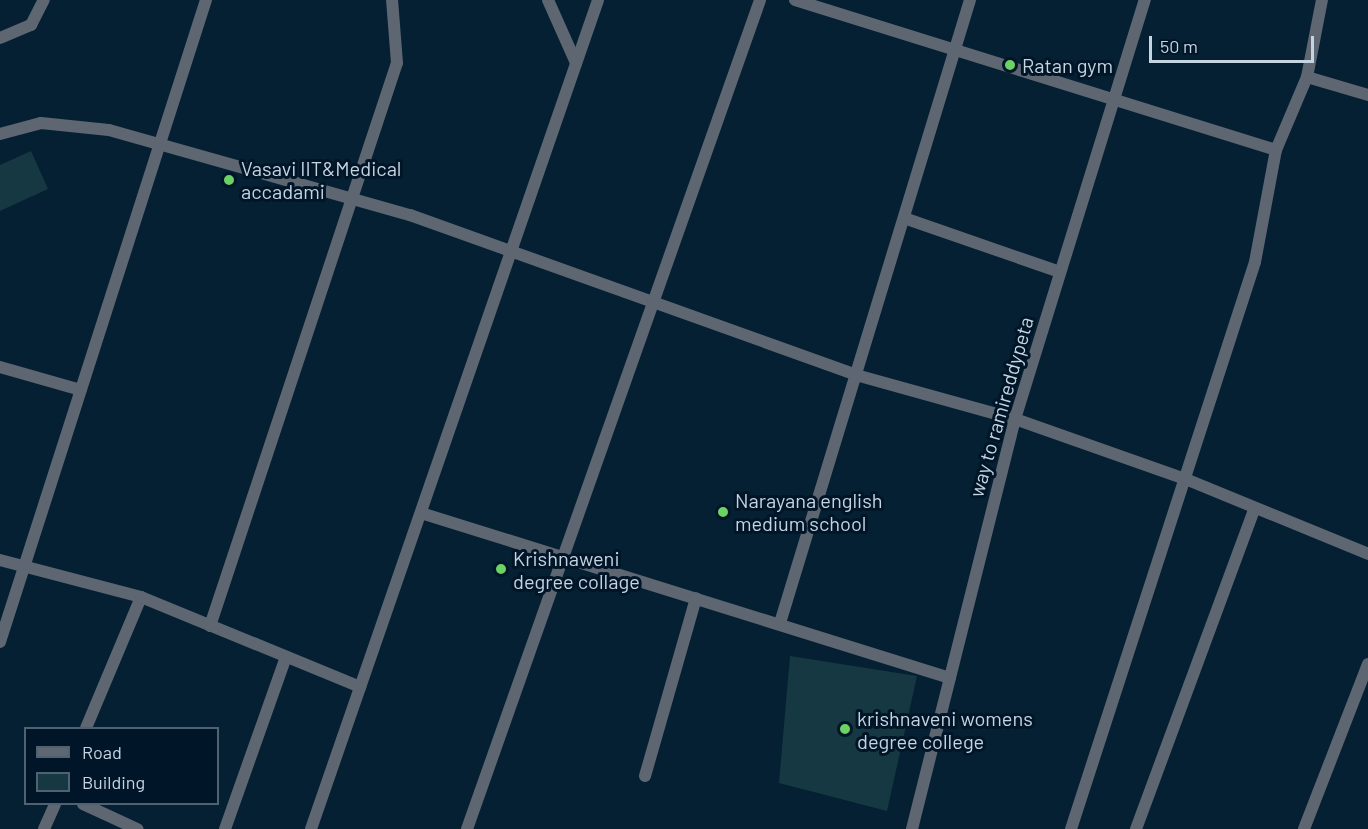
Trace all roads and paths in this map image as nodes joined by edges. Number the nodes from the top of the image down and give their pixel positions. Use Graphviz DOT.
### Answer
graph roads {
  1 [pos="44,0"];
  2 [pos="206,0"];
  3 [pos="392,0"];
  4 [pos="548,0"];
  5 [pos="598,0"];
  6 [pos="760,0"];
  7 [pos="795,0"];
  8 [pos="970,0"];
  9 [pos="1145,0"];
  10 [pos="1322,0"];
  11 [pos="812,3"];
  12 [pos="0,38"];
  13 [pos="955,50"];
  14 [pos="576,63"];
  15 [pos="1307,77"];
  16 [pos="1368,95"];
  17 [pos="1116,100"];
  18 [pos="0,134"];
  19 [pos="159,141"];
  20 [pos="1276,150"];
  21 [pos="356,201"];
  22 [pos="904,218"];
  23 [pos="512,251"];
  24 [pos="1060,272"];
  25 [pos="654,307"];
  26 [pos="0,367"];
  27 [pos="856,375"];
  28 [pos="81,390"];
  29 [pos="1015,419"];
  30 [pos="1188,480"];
  31 [pos="1256,508"];
  32 [pos="421,513"];
  33 [pos="1368,554"];
  34 [pos="565,556"];
  35 [pos="0,560"];
  36 [pos="26,566"];
  37 [pos="141,597"];
  38 [pos="696,598"];
  39 [pos="780,622"];
  40 [pos="210,626"];
  41 [pos="0,642"];
  42 [pos="286,657"];
  43 [pos="1368,664"];
  44 [pos="950,678"];
  45 [pos="360,687"];
  46 [pos="87,727"];
  47 [pos="645,776"];
  48 [pos="55,805"];
  49 [pos="85,805"];
  50 [pos="316,828"];
  51 [pos="44,829"];
  52 [pos="137,829"];
  53 [pos="225,829"];
  54 [pos="467,829"];
  55 [pos="912,829"];
  56 [pos="1071,829"];
  57 [pos="1136,829"];
  58 [pos="1304,829"];
  1 -- 12 [label="street"];
  2 -- 19 [label="street"];
  3 -- 21 [label="street"];
  4 -- 14 [label="street"];
  5 -- 14 [label="street"];
  6 -- 25 [label="street"];
  7 -- 11 [label="street"];
  8 -- 13 [label="street"];
  9 -- 17 [label="street, way to ramireddypeta"];
  10 -- 15 [label="street"];
  11 -- 13 [label="street"];
  13 -- 17 [label="street"];
  13 -- 22 [label="street"];
  14 -- 23 [label="street"];
  15 -- 16 [label="street"];
  15 -- 20 [label="street"];
  17 -- 20 [label="street"];
  17 -- 24 [label="street, way to ramireddypeta"];
  18 -- 19 [label="street"];
  19 -- 21 [label="street"];
  19 -- 28 [label="street"];
  20 -- 30 [label="street"];
  21 -- 23 [label="street"];
  21 -- 40 [label="street"];
  22 -- 24 [label="street"];
  22 -- 27 [label="street"];
  23 -- 25 [label="street"];
  23 -- 32 [label="street"];
  24 -- 29 [label="street, way to ramireddypeta"];
  25 -- 27 [label="street"];
  25 -- 34 [label="street"];
  26 -- 28 [label="street"];
  27 -- 29 [label="street"];
  27 -- 39 [label="street"];
  28 -- 36 [label="street"];
  29 -- 30 [label="street"];
  29 -- 44 [label="street, way to ramireddypeta"];
  30 -- 31 [label="street"];
  30 -- 56 [label="street"];
  31 -- 33 [label="street"];
  31 -- 57 [label="street"];
  32 -- 34 [label="street"];
  32 -- 45 [label="street"];
  34 -- 38 [label="street"];
  34 -- 54 [label="street"];
  35 -- 36 [label="street"];
  36 -- 37 [label="street"];
  36 -- 41 [label="street"];
  37 -- 40 [label="street"];
  37 -- 46 [label="street"];
  38 -- 39 [label="street"];
  38 -- 47 [label="street"];
  39 -- 44 [label="street"];
  40 -- 42 [label="street"];
  42 -- 45 [label="street"];
  42 -- 53 [label="street"];
  43 -- 58 [label="street"];
  44 -- 55 [label="street, way to ramireddypeta"];
  45 -- 50 [label="street"];
  48 -- 51 [label="street"];
  49 -- 52 [label="street"];
}
